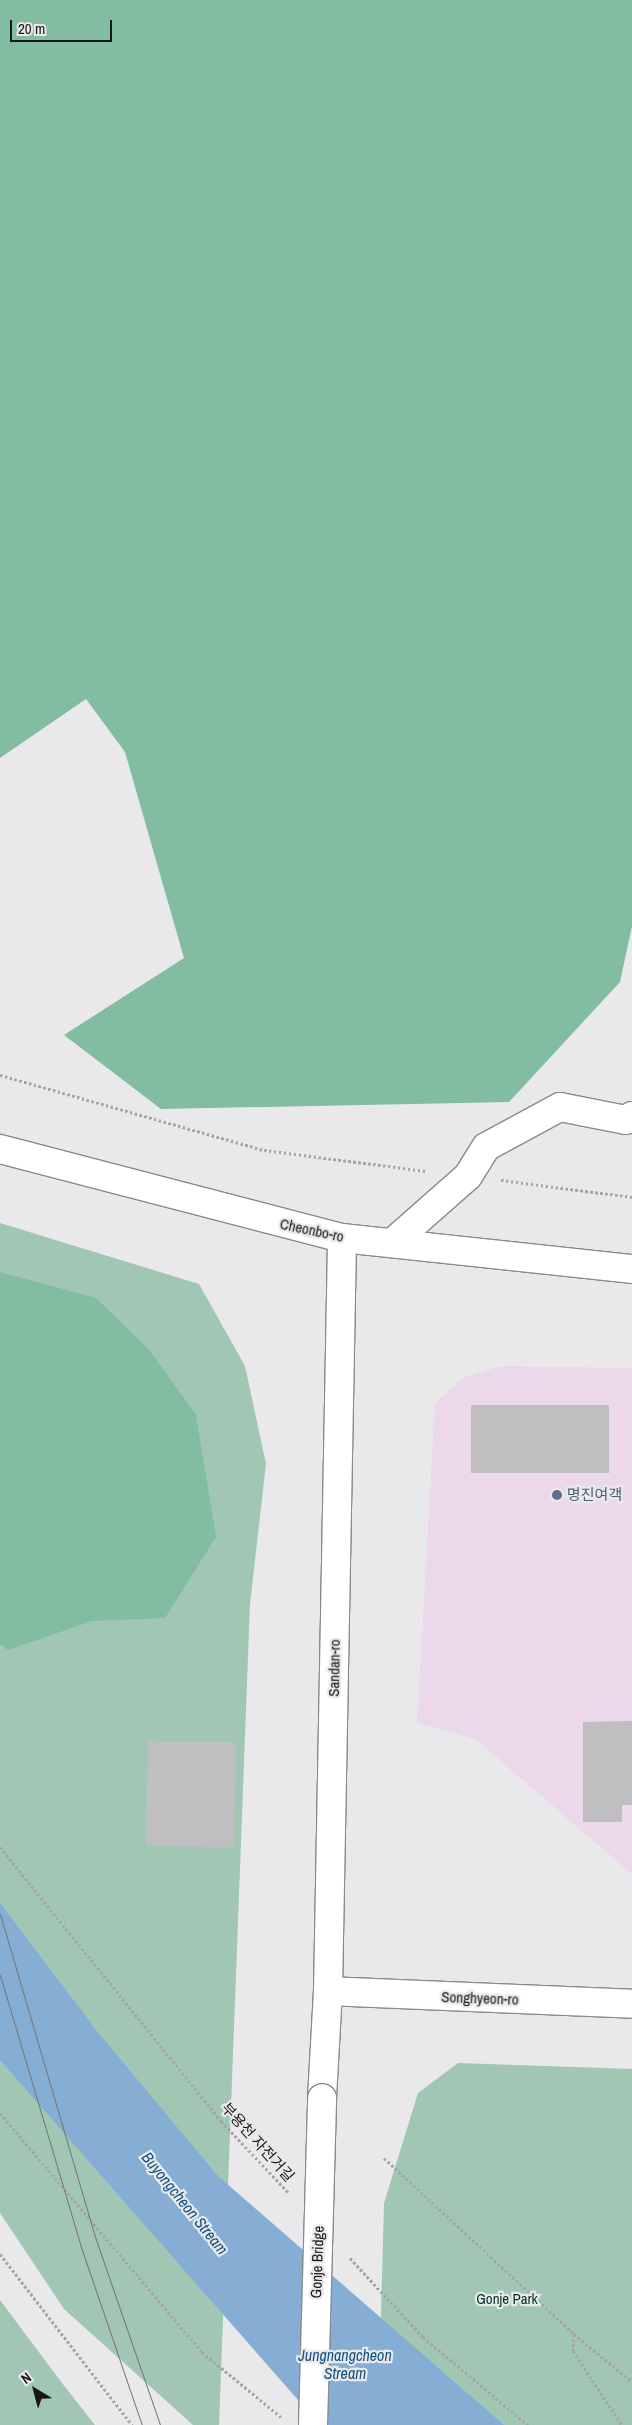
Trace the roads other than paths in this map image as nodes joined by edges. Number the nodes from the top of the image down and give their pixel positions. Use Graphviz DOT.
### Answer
graph roads {
  1 [pos="632,1116"];
  2 [pos="0,1149"];
  3 [pos="342,1238"];
  4 [pos="392,1243"];
  5 [pos="632,1268"];
  6 [pos="328,1991"];
  7 [pos="632,2004"];
  8 [pos="322,2098"];
  9 [pos="313,2425"];
  1 -- 4 [label="main road"];
  2 -- 3 [label="main road, Cheonbo-ro"];
  3 -- 4 [label="main road, Cheonbo-ro"];
  3 -- 6 [label="main road, Sandan-ro"];
  4 -- 5 [label="main road, Cheonbo-ro"];
  6 -- 7 [label="main road, Songhyeon-ro"];
  6 -- 8 [label="main road, Sandan-ro"];
  8 -- 9 [label="main road, Gonje Bridge, bridge"];
}
